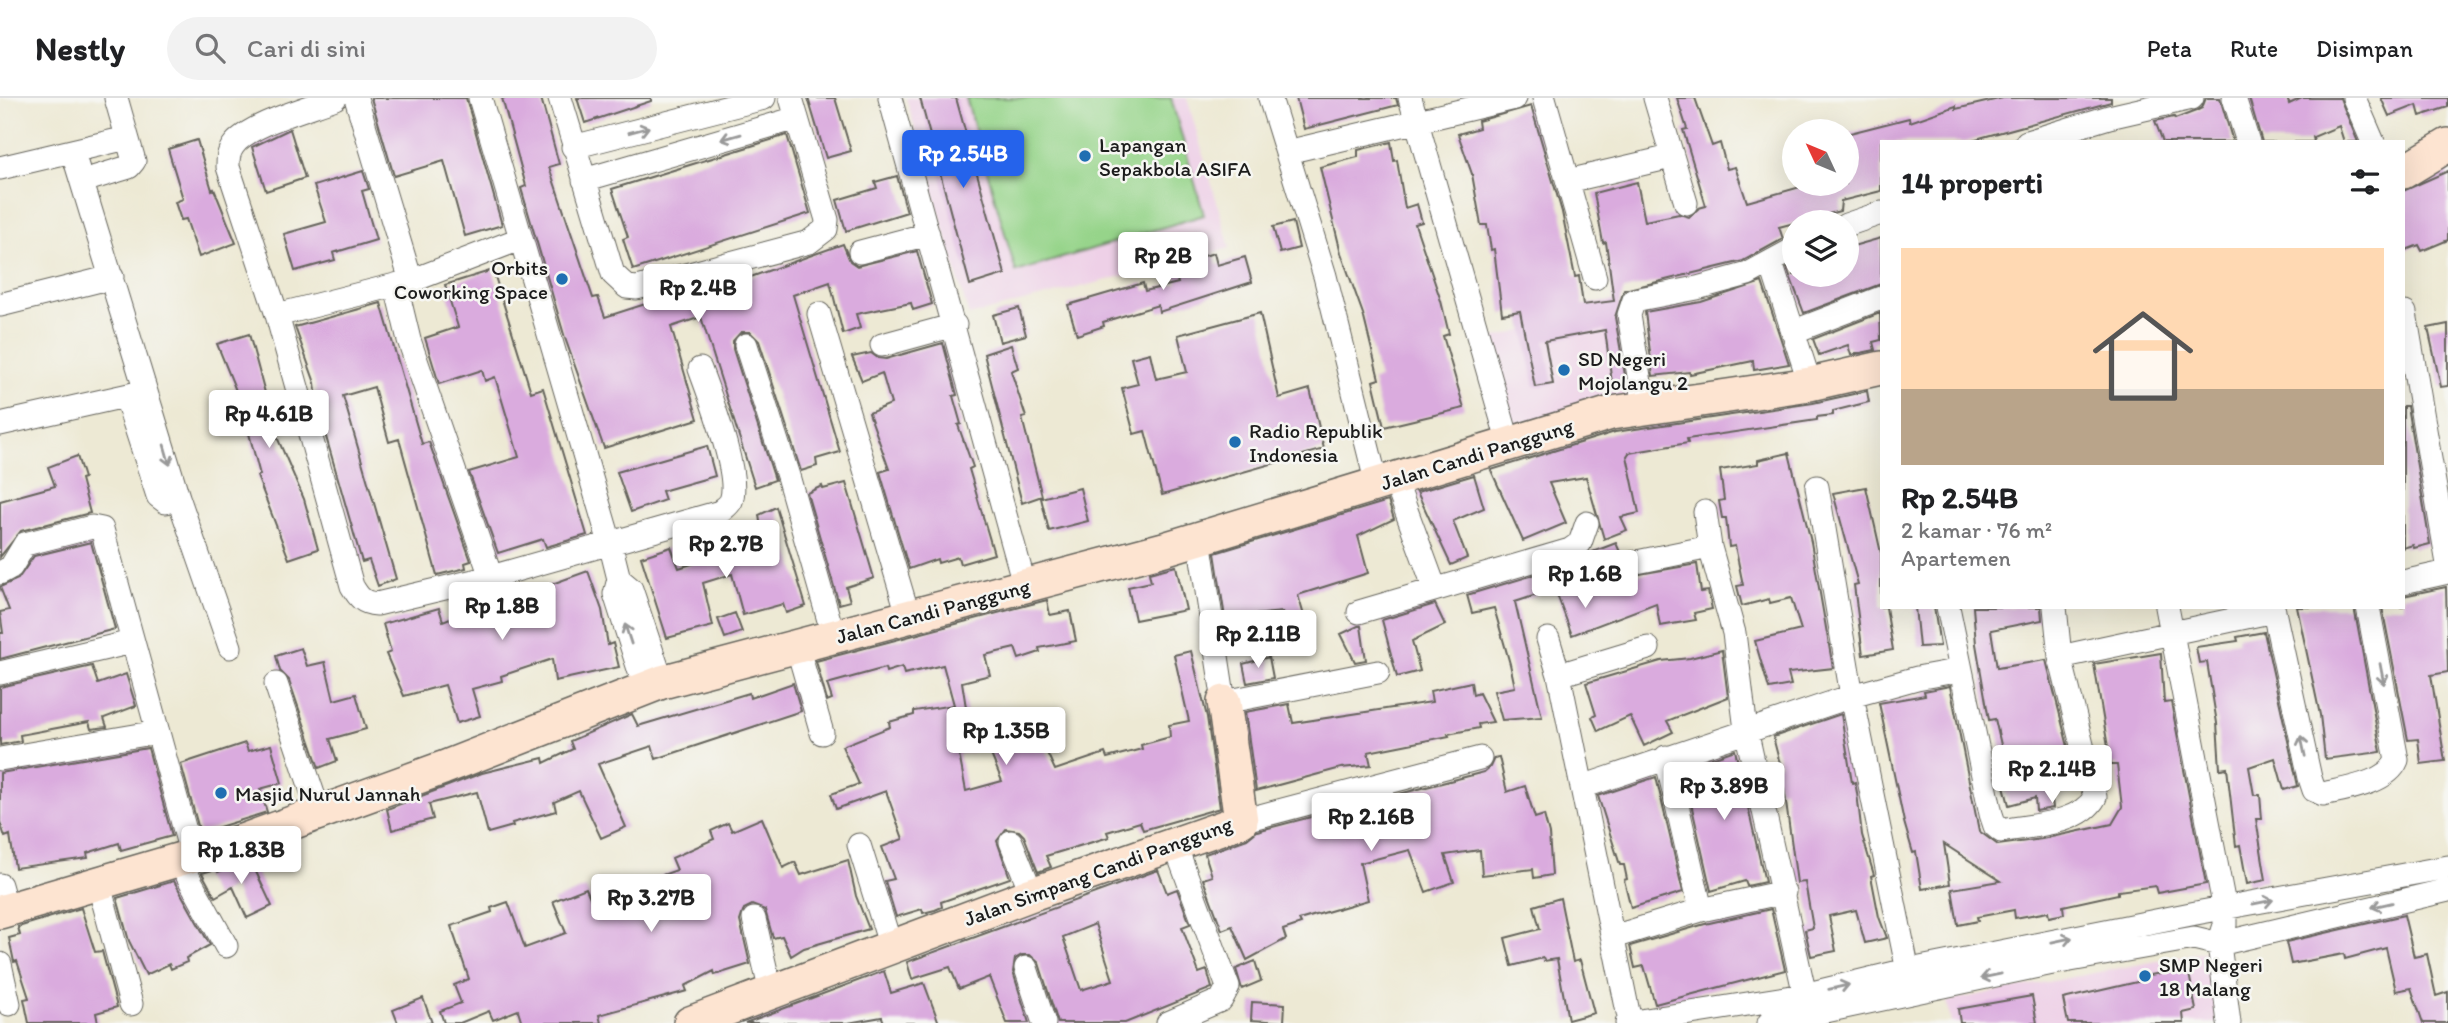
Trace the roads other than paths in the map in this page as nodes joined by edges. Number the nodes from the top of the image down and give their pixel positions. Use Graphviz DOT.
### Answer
graph roads {
  1 [pos="116,98"];
  2 [pos="335,98"];
  3 [pos="356,98"];
  4 [pos="480,98"];
  5 [pos="560,98"];
  6 [pos="764,98"];
  7 [pos="890,98"];
  8 [pos="1270,98"];
  9 [pos="1410,98"];
  10 [pos="1515,98"];
  11 [pos="1544,98"];
  12 [pos="1655,98"];
  13 [pos="2192,98"];
  14 [pos="2234,98"];
  15 [pos="2354,98"];
  16 [pos="794,108"];
  17 [pos="1417,123"];
  18 [pos="127,138"];
  19 [pos="2034,140"];
  20 [pos="2247,140"];
  21 [pos="2372,140"];
  22 [pos="2448,145"];
  23 [pos="573,147"];
  24 [pos="1287,152"];
  25 [pos="74,153"];
  26 [pos="1671,157"];
  27 [pos="0,168"];
  28 [pos="2405,171"];
  29 [pos="583,180"];
  30 [pos="83,181"];
  31 [pos="1568,181"];
  32 [pos="1686,203"];
  33 [pos="1880,213"];
  34 [pos="1859,221"];
  35 [pos="928,234"];
  36 [pos="520,239"];
  37 [pos="860,252"];
  38 [pos="1782,256"];
  39 [pos="1771,263"];
  40 [pos="112,277"];
  41 [pos="1595,278"];
  42 [pos="404,284"];
  43 [pos="1880,299"];
  44 [pos="0,305"];
  45 [pos="819,314"];
  46 [pos="277,315"];
  47 [pos="2405,319"];
  48 [pos="955,326"];
  49 [pos="1795,331"];
  50 [pos="746,345"];
  51 [pos="882,345"];
  52 [pos="1880,368"];
  53 [pos="700,369"];
  54 [pos="1811,384"];
  55 [pos="148,391"];
  56 [pos="126,397"];
  57 [pos="1644,407"];
  58 [pos="0,424"];
  59 [pos="1509,444"];
  60 [pos="1386,483"];
  61 [pos="1817,487"];
  62 [pos="178,497"];
  63 [pos="1705,512"];
  64 [pos="1587,523"];
  65 [pos="1199,539"];
  66 [pos="610,543"];
  67 [pos="1710,547"];
  68 [pos="1627,564"];
  69 [pos="2448,564"];
  70 [pos="2448,572"];
  71 [pos="0,573"];
  72 [pos="491,577"];
  73 [pos="2405,582"];
  74 [pos="1025,587"];
  75 [pos="1435,589"];
  76 [pos="1948,609"];
  77 [pos="2055,609"];
  78 [pos="2167,609"];
  79 [pos="2273,609"];
  80 [pos="2368,609"];
  81 [pos="1359,612"];
  82 [pos="909,618"];
  83 [pos="2172,634"];
  84 [pos="834,638"];
  85 [pos="1548,639"];
  86 [pos="132,642"];
  87 [pos="797,646"];
  88 [pos="230,647"];
  89 [pos="1648,648"];
  90 [pos="2060,657"];
  91 [pos="1961,670"];
  92 [pos="1378,672"];
  93 [pos="0,673"];
  94 [pos="1559,675"];
  95 [pos="276,684"];
  96 [pos="654,685"];
  97 [pos="1852,696"];
  98 [pos="1224,702"];
  99 [pos="1746,730"];
  100 [pos="158,733"];
  101 [pos="822,733"];
  102 [pos="1666,757"];
  103 [pos="1479,758"];
  104 [pos="0,759"];
  105 [pos="1582,787"];
  106 [pos="320,812"];
  107 [pos="1241,821"];
  108 [pos="1011,842"];
  109 [pos="859,845"];
  110 [pos="1175,845"];
  111 [pos="185,858"];
  112 [pos="2448,867"];
  113 [pos="99,885"];
  114 [pos="2448,890"];
  115 [pos="1784,892"];
  116 [pos="1032,894"];
  117 [pos="2,902"];
  118 [pos="1701,910"];
  119 [pos="2225,910"];
  120 [pos="754,919"];
  121 [pos="1613,937"];
  122 [pos="2219,944"];
  123 [pos="226,946"];
  124 [pos="891,947"];
  125 [pos="0,964"];
  126 [pos="1026,968"];
  127 [pos="1910,982"];
  128 [pos="771,993"];
  129 [pos="9,1004"];
  130 [pos="131,1004"];
  131 [pos="1807,1005"];
  132 [pos="1758,1013"];
  133 [pos="1847,1016"];
  134 [pos="690,1023"];
  135 [pos="1044,1023"];
  136 [pos="1168,1023"];
  137 [pos="1629,1023"];
  138 [pos="1769,1023"];
  139 [pos="2229,1023"];
  1 -- 18 [label="street"];
  2 -- 46 [label="street"];
  3 -- 42 [label="street"];
  4 -- 36 [label="street"];
  5 -- 23 [label="street"];
  23 -- 6 [label="street, one-way"];
  7 -- 35 [label="street"];
  8 -- 24 [label="street"];
  9 -- 17 [label="street"];
  10 -- 17 [label="street"];
  11 -- 31 [label="street"];
  12 -- 26 [label="street"];
  13 -- 19 [label="street"];
  14 -- 20 [label="street"];
  15 -- 21 [label="street"];
  16 -- 29 [label="street, one-way"];
  16 -- 29 [label="street"];
  17 -- 24 [label="street"];
  17 -- 59 [label="street"];
  18 -- 25 [label="street"];
  18 -- 30 [label="street"];
  22 -- 28 [label="main road"];
  23 -- 29 [label="street"];
  24 -- 60 [label="street"];
  25 -- 27 [label="street"];
  25 -- 30 [label="street"];
  26 -- 31 [label="street"];
  26 -- 32 [label="street"];
  30 -- 40 [label="street"];
  31 -- 41 [label="street"];
  33 -- 34 [label="street"];
  35 -- 37 [label="street"];
  35 -- 48 [label="street"];
  36 -- 42 [label="street"];
  36 -- 66 [label="street"];
  38 -- 39 [label="street"];
  39 -- 49 [label="street"];
  39 -- 57 [label="street"];
  40 -- 44 [label="street"];
  40 -- 55 [label="street"];
  42 -- 46 [label="street"];
  42 -- 72 [label="street"];
  43 -- 49 [label="street"];
  45 -- 82 [label="street"];
  46 -- 72 [label="street"];
  47 -- 69 [label="street"];
  48 -- 51 [label="street"];
  48 -- 74 [label="street"];
  49 -- 54 [label="street"];
  50 -- 84 [label="street"];
  52 -- 54 [label="main road, Jalan Candi Panggung"];
  53 -- 66 [label="street"];
  54 -- 57 [label="main road, Jalan Candi Panggung"];
  55 -- 56 [label="street"];
  55 -- 62 [label="street, one-way"];
  56 -- 58 [label="street"];
  56 -- 62 [label="street"];
  57 -- 59 [label="main road, Jalan Candi Panggung"];
  59 -- 60 [label="main road, Jalan Candi Panggung"];
  60 -- 65 [label="main road, Jalan Candi Panggung"];
  60 -- 75 [label="street"];
  61 -- 97 [label="street"];
  62 -- 88 [label="street"];
  63 -- 67 [label="street"];
  64 -- 75 [label="street"];
  65 -- 74 [label="main road, Jalan Candi Panggung"];
  65 -- 98 [label="street, Jalan Simpang Candi Panggung"];
  66 -- 72 [label="street"];
  66 -- 96 [label="street"];
  67 -- 68 [label="street"];
  67 -- 99 [label="street"];
  70 -- 73 [label="street"];
  71 -- 86 [label="street"];
  74 -- 82 [label="main road, Jalan Candi Panggung"];
  75 -- 81 [label="street"];
  76 -- 91 [label="street"];
  77 -- 90 [label="street"];
  78 -- 83 [label="street"];
  80 -- 79 [label="street, one-way"];
  79 -- 83 [label="street"];
  82 -- 84 [label="main road, Jalan Candi Panggung"];
  83 -- 90 [label="street"];
  83 -- 119 [label="street"];
  84 -- 87 [label="main road, Jalan Candi Panggung"];
  85 -- 94 [label="street"];
  86 -- 93 [label="street"];
  86 -- 100 [label="street"];
  87 -- 96 [label="main road, Jalan Candi Panggung"];
  87 -- 101 [label="street"];
  89 -- 94 [label="street"];
  90 -- 91 [label="street"];
  91 -- 97 [label="street"];
  92 -- 98 [label="street"];
  94 -- 105 [label="street"];
  95 -- 106 [label="street"];
  96 -- 106 [label="main road, Jalan Candi Panggung"];
  97 -- 99 [label="street"];
  97 -- 127 [label="street"];
  98 -- 107 [label="main road, Jalan Simpang Candi Panggung"];
  99 -- 102 [label="street"];
  99 -- 115 [label="street"];
  100 -- 104 [label="street"];
  100 -- 111 [label="street"];
  102 -- 105 [label="street"];
  102 -- 118 [label="street"];
  103 -- 107 [label="street"];
  105 -- 121 [label="street"];
  106 -- 111 [label="main road, Jalan Candi Panggung"];
  107 -- 110 [label="main road, Jalan Simpang Candi Panggung"];
  108 -- 116 [label="street"];
  109 -- 124 [label="street"];
  110 -- 116 [label="main road, Jalan Simpang Candi Panggung"];
  110 -- 136 [label="street"];
  111 -- 113 [label="main road, Jalan Candi Panggung"];
  111 -- 123 [label="street"];
  119 -- 112 [label="street, one-way"];
  113 -- 117 [label="main road, Jalan Candi Panggung"];
  113 -- 130 [label="street"];
  114 -- 122 [label="street, one-way"];
  115 -- 118 [label="street"];
  115 -- 131 [label="street"];
  116 -- 124 [label="main road, Jalan Simpang Candi Panggung"];
  118 -- 121 [label="street"];
  119 -- 122 [label="street"];
  127 -- 119 [label="street, one-way"];
  120 -- 128 [label="street"];
  121 -- 137 [label="street"];
  122 -- 127 [label="street, one-way"];
  122 -- 139 [label="street"];
  124 -- 128 [label="main road, Jalan Simpang Candi Panggung"];
  125 -- 129 [label="street"];
  126 -- 135 [label="street"];
  131 -- 127 [label="street, one-way"];
  127 -- 133 [label="street"];
  128 -- 134 [label="main road, Jalan Simpang Candi Panggung"];
  131 -- 132 [label="street"];
  131 -- 133 [label="street"];
  131 -- 138 [label="street"];
  132 -- 137 [label="street"];
}
